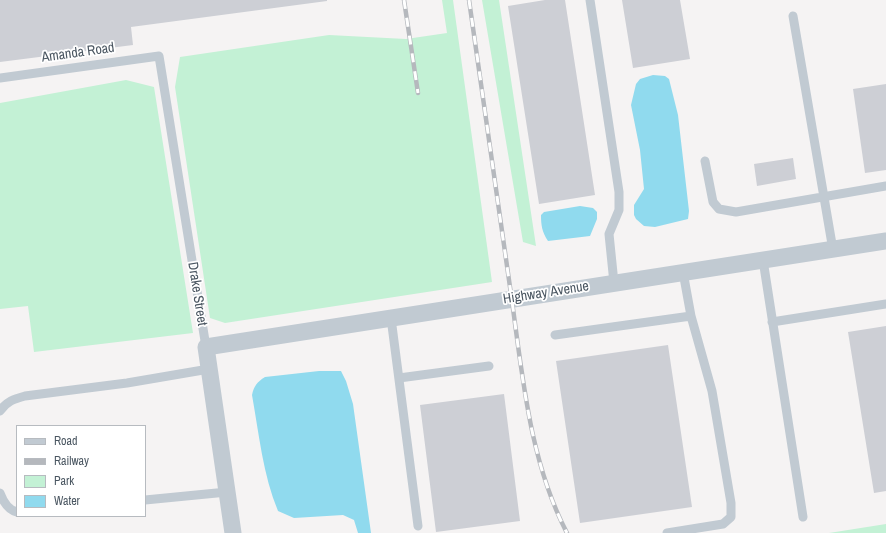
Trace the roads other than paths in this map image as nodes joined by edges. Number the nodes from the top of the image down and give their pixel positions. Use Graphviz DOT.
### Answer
graph roads {
  1 [pos="590,0"];
  2 [pos="793,16"];
  3 [pos="159,56"];
  4 [pos="0,78"];
  5 [pos="705,161"];
  6 [pos="886,186"];
  7 [pos="824,197"];
  8 [pos="886,241"];
  9 [pos="833,250"];
  10 [pos="764,260"];
  11 [pos="683,272"];
  12 [pos="614,283"];
  13 [pos="886,304"];
  14 [pos="691,316"];
  15 [pos="391,318"];
  16 [pos="772,322"];
  17 [pos="555,335"];
  18 [pos="206,347"];
  19 [pos="489,366"];
  20 [pos="209,369"];
  21 [pos="399,378"];
  22 [pos="0,411"];
  23 [pos="227,492"];
  24 [pos="0,493"];
  25 [pos="146,500"];
  26 [pos="16,511"];
  27 [pos="803,517"];
  28 [pos="418,526"];
  29 [pos="233,533"];
  30 [pos="667,533"];
  1 -- 12 [label="lane"];
  2 -- 7 [label="lane"];
  3 -- 4 [label="lane, Amanda Road"];
  3 -- 18 [label="lane, Drake Street"];
  5 -- 7 [label="lane"];
  6 -- 7 [label="lane"];
  7 -- 9 [label="lane"];
  8 -- 9 [label="street, Highway Avenue"];
  9 -- 10 [label="street, Highway Avenue"];
  10 -- 11 [label="street, Highway Avenue"];
  10 -- 16 [label="lane"];
  11 -- 12 [label="street, Highway Avenue"];
  11 -- 14 [label="lane"];
  12 -- 15 [label="street, Highway Avenue"];
  13 -- 16 [label="lane"];
  14 -- 17 [label="lane"];
  14 -- 30 [label="lane"];
  15 -- 18 [label="street, Highway Avenue"];
  15 -- 21 [label="lane"];
  16 -- 27 [label="lane"];
  18 -- 20 [label="street, Drake Street"];
  19 -- 21 [label="lane"];
  20 -- 22 [label="lane"];
  20 -- 23 [label="street, Drake Street"];
  21 -- 28 [label="lane"];
  23 -- 25 [label="lane"];
  23 -- 29 [label="street, Drake Street"];
  24 -- 26 [label="lane"];
}
